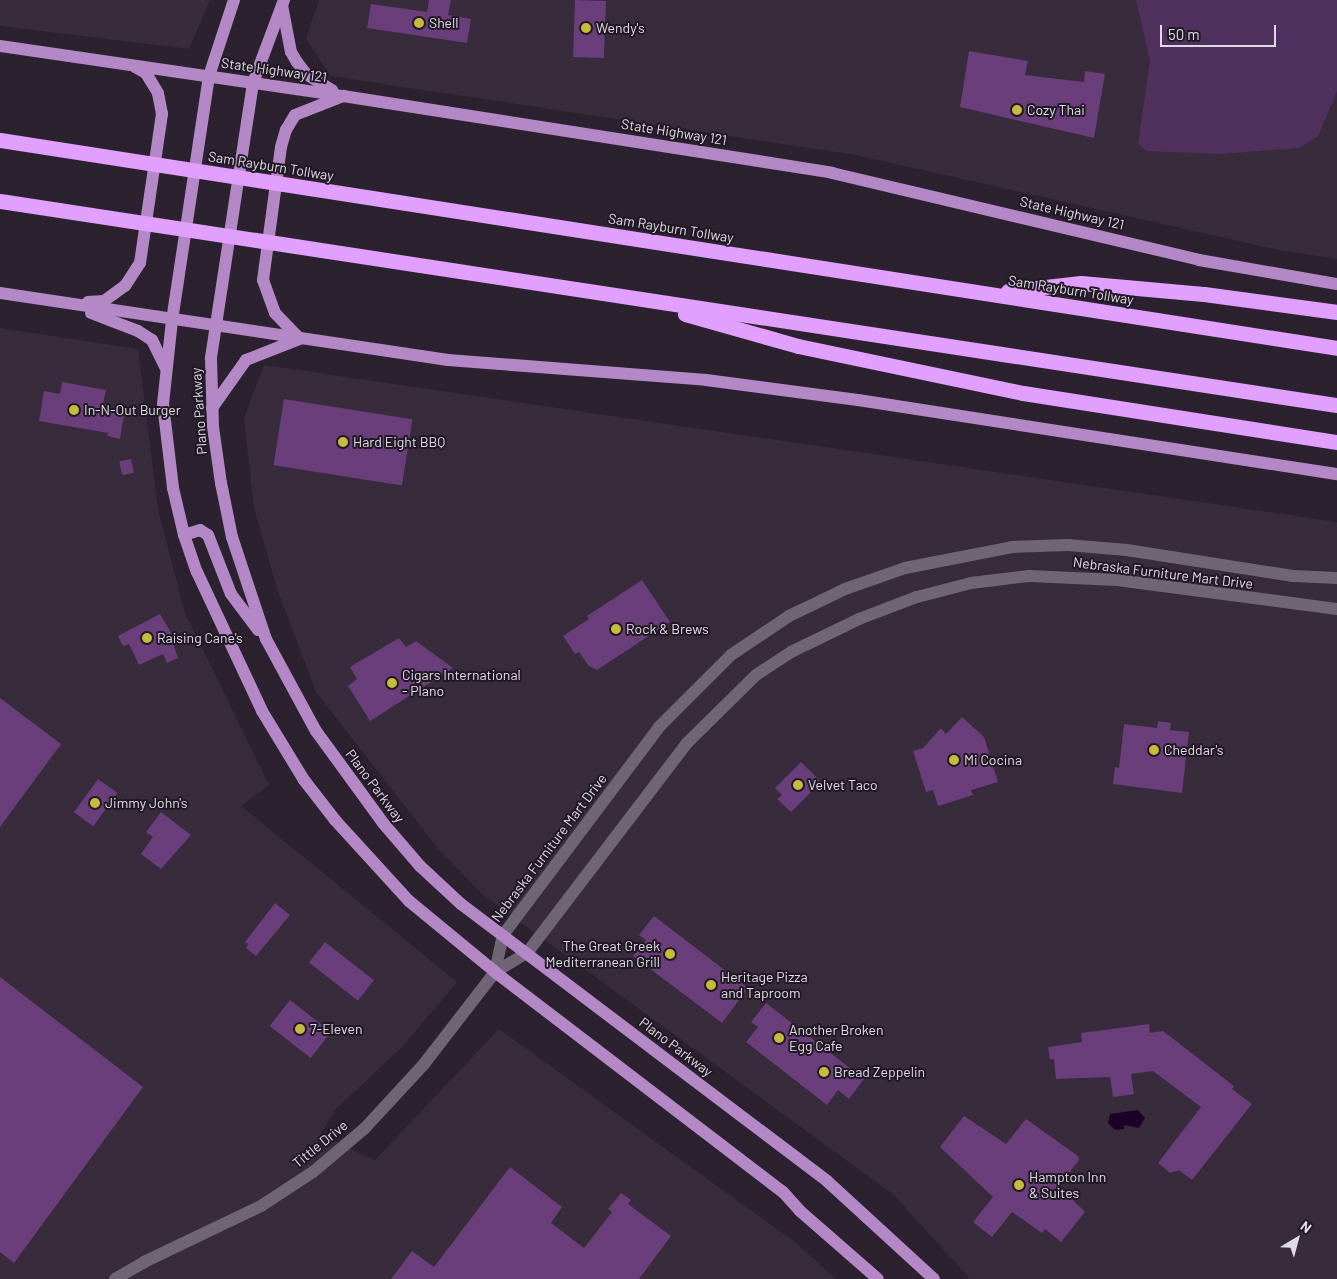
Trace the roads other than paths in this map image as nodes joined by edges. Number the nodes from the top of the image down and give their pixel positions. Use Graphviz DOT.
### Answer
graph roads {
  1 [pos="234,0"];
  2 [pos="283,3"];
  3 [pos="0,46"];
  4 [pos="128,64"];
  5 [pos="209,76"];
  6 [pos="253,83"];
  7 [pos="343,96"];
  8 [pos="0,140"];
  9 [pos="0,201"];
  10 [pos="1337,284"];
  11 [pos="0,293"];
  12 [pos="986,293"];
  13 [pos="621,296"];
  14 [pos="65,303"];
  15 [pos="1337,312"];
  16 [pos="172,320"];
  17 [pos="215,327"];
  18 [pos="300,339"];
  19 [pos="1337,348"];
  20 [pos="166,368"];
  21 [pos="1337,406"];
  22 [pos="212,408"];
  23 [pos="1337,442"];
  24 [pos="1337,474"];
  25 [pos="184,535"];
  26 [pos="1337,578"];
  27 [pos="1337,609"];
  28 [pos="266,640"];
  29 [pos="503,935"];
  30 [pos="527,953"];
  31 [pos="495,972"];
  32 [pos="115,1279"];
  33 [pos="878,1279"];
  34 [pos="934,1279"];
  1 -- 5 [label="main road"];
  2 -- 6 [label="main road, Plano Parkway"];
  2 -- 7 [label="main road"];
  3 -- 4 [label="main road, State Highway 121"];
  4 -- 5 [label="main road, State Highway 121"];
  4 -- 14 [label="main road"];
  5 -- 6 [label="main road, State Highway 121"];
  5 -- 16 [label="main road"];
  6 -- 7 [label="main road, State Highway 121"];
  6 -- 17 [label="main road, Plano Parkway"];
  7 -- 10 [label="main road, State Highway 121"];
  7 -- 18 [label="main road"];
  8 -- 12 [label="highway, Sam Rayburn Tollway"];
  9 -- 13 [label="highway"];
  11 -- 14 [label="main road"];
  12 -- 15 [label="highway"];
  12 -- 19 [label="highway, Sam Rayburn Tollway"];
  13 -- 21 [label="highway"];
  13 -- 23 [label="highway"];
  14 -- 16 [label="main road"];
  14 -- 20 [label="main road"];
  16 -- 17 [label="main road"];
  16 -- 20 [label="main road"];
  17 -- 18 [label="main road"];
  17 -- 22 [label="main road, Plano Parkway"];
  18 -- 22 [label="main road"];
  18 -- 24 [label="main road"];
  20 -- 25 [label="main road"];
  22 -- 28 [label="main road, Plano Parkway"];
  25 -- 28 [label="main road"];
  25 -- 31 [label="main road"];
  26 -- 29 [label="street, Nebraska Furniture Mart Drive"];
  27 -- 30 [label="street, Nebraska Furniture Mart Drive"];
  28 -- 29 [label="main road, Plano Parkway"];
  29 -- 30 [label="main road, Plano Parkway"];
  29 -- 31 [label="street, Nebraska Furniture Mart Drive"];
  30 -- 31 [label="street, Nebraska Furniture Mart Drive"];
  30 -- 34 [label="main road, Plano Parkway"];
  31 -- 32 [label="street, Tittle Drive"];
  31 -- 33 [label="main road"];
}
